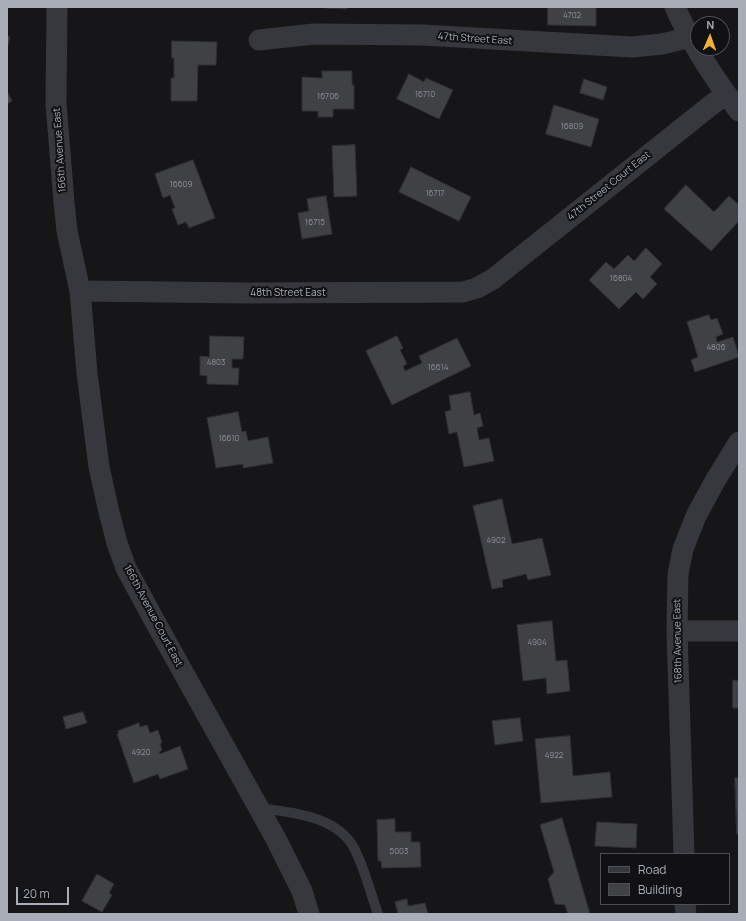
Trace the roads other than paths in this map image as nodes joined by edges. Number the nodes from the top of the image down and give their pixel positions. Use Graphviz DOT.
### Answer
graph roads {
  1 [pos="57,7"];
  2 [pos="675,7"];
  3 [pos="690,36"];
  4 [pos="690,38"];
  5 [pos="259,40"];
  6 [pos="702,56"];
  7 [pos="726,94"];
  8 [pos="739,111"];
  9 [pos="494,280"];
  10 [pos="80,291"];
  11 [pos="739,442"];
  12 [pos="677,631"];
  13 [pos="739,631"];
  14 [pos="259,808"];
  15 [pos="684,853"];
  16 [pos="309,914"];
  17 [pos="378,914"];
  1 -- 10 [label="street, 166th Avenue East"];
  2 -- 3 [label="street"];
  4 -- 5 [label="street, 47th Street East"];
  6 -- 7 [label="street"];
  7 -- 8 [label="street"];
  7 -- 9 [label="street, 47th Street Court East"];
  9 -- 10 [label="street, 48th Street East"];
  10 -- 14 [label="street, 166th Avenue Court East"];
  11 -- 12 [label="street, 168th Avenue East"];
  12 -- 13 [label="street"];
  12 -- 15 [label="street, 168th Avenue East"];
  14 -- 16 [label="street, 166th Avenue Court East"];
  14 -- 17 [label="lane"];
}
